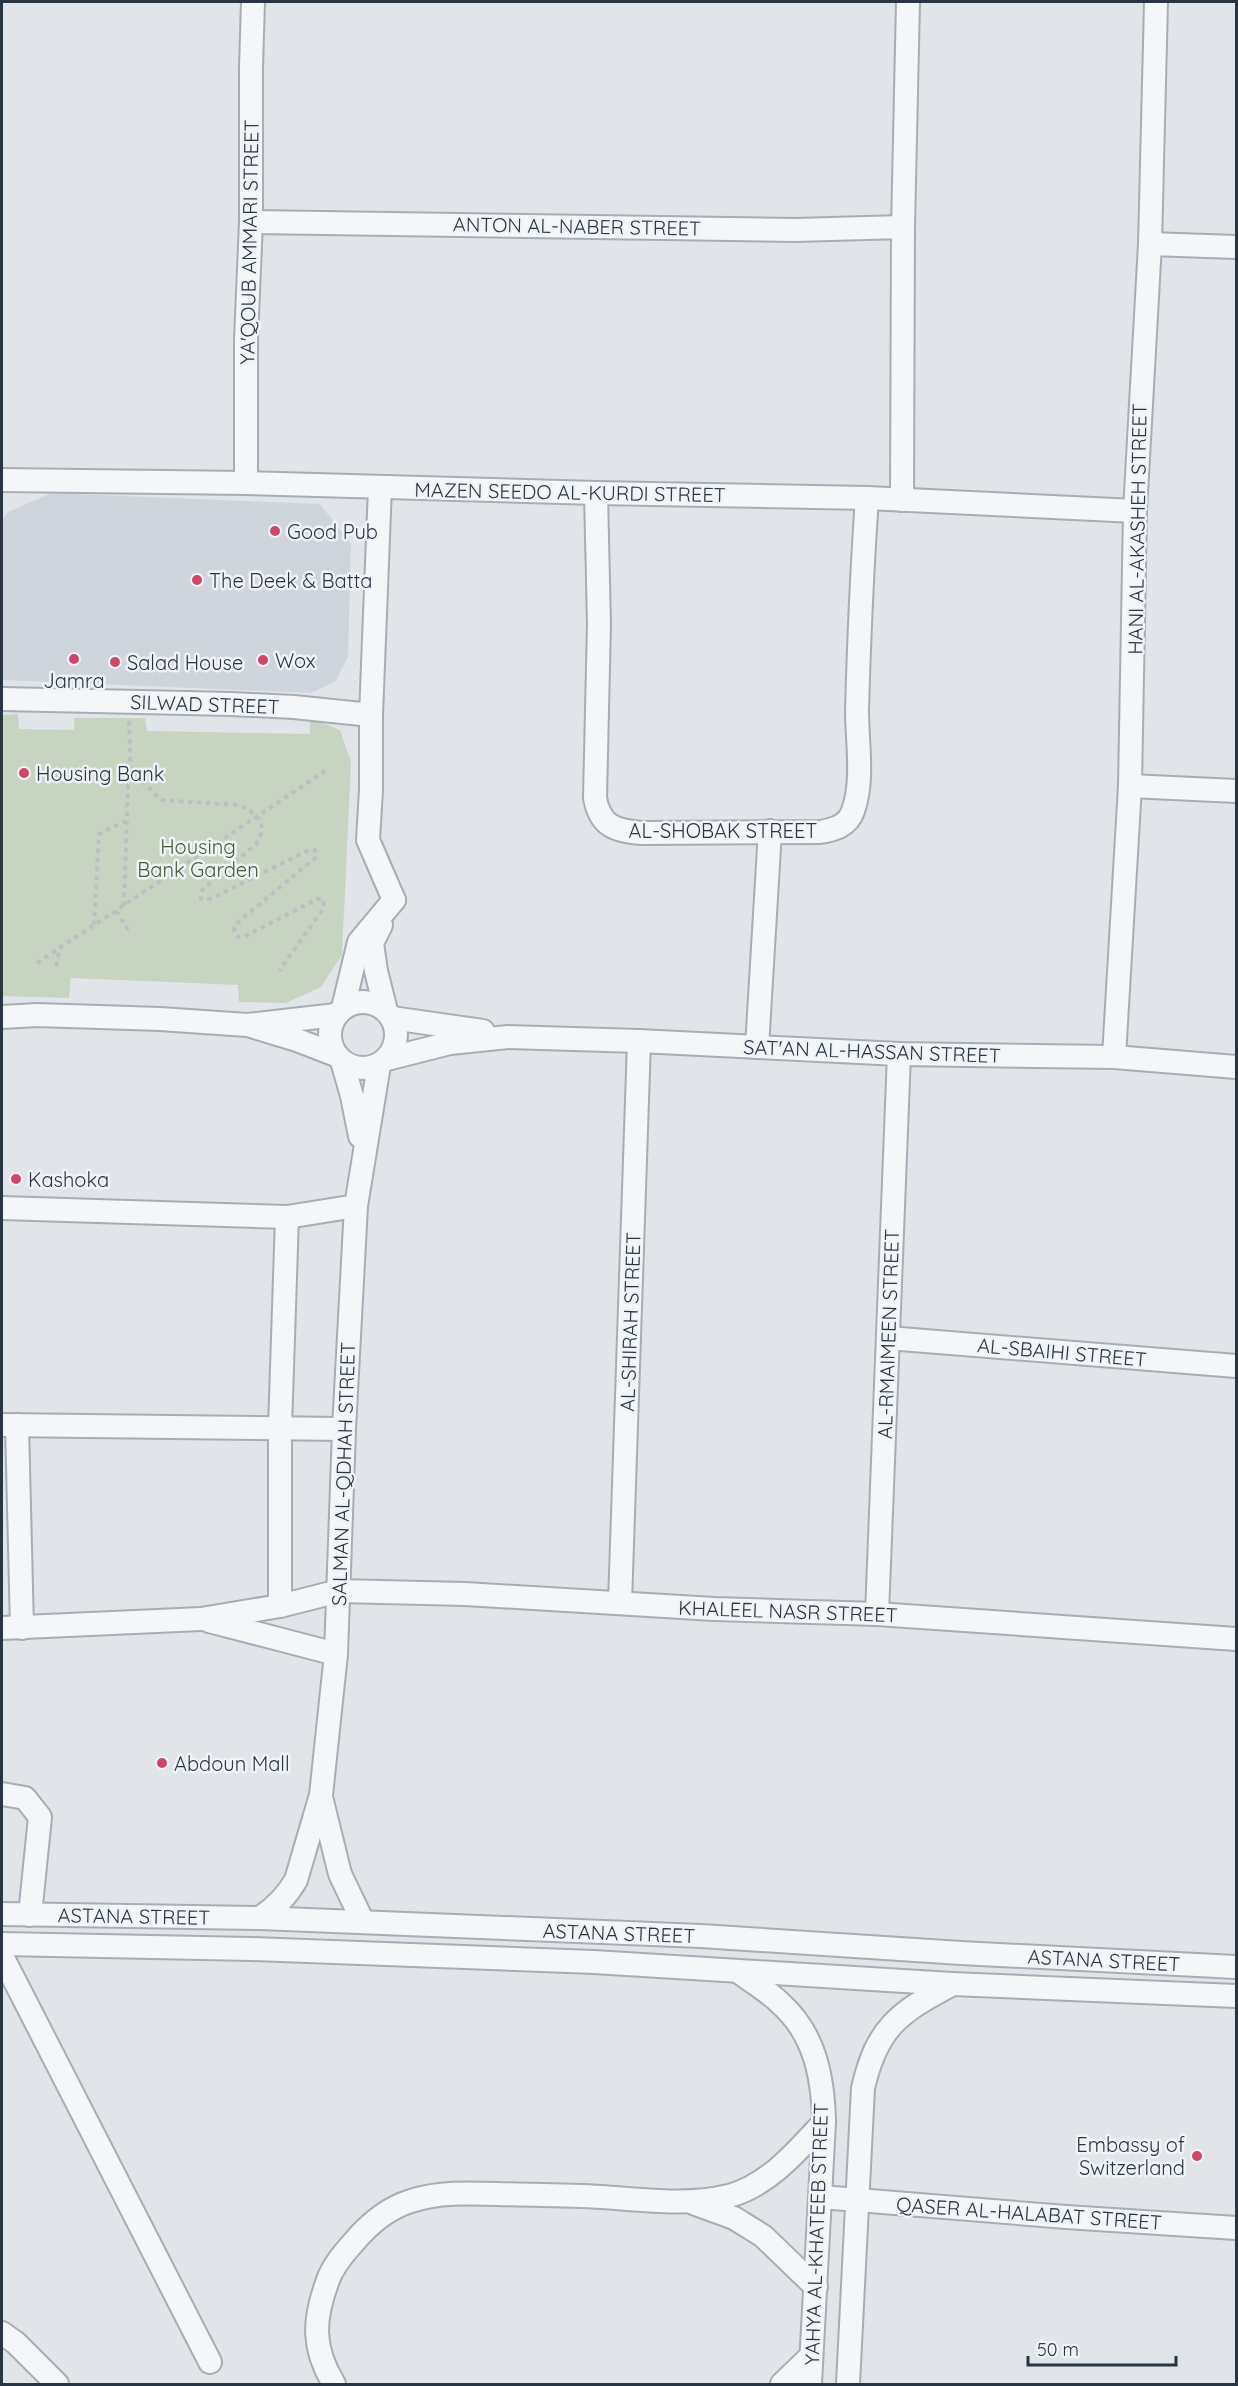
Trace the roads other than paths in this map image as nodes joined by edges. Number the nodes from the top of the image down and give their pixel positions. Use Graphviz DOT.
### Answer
graph roads {
  1 [pos="254,2"];
  2 [pos="908,2"];
  3 [pos="1156,2"];
  4 [pos="251,222"];
  5 [pos="903,227"];
  6 [pos="1150,244"];
  7 [pos="1236,247"];
  8 [pos="3,482"];
  9 [pos="246,483"];
  10 [pos="380,487"];
  11 [pos="596,493"];
  12 [pos="867,498"];
  13 [pos="902,500"];
  14 [pos="1135,511"];
  15 [pos="2,699"];
  16 [pos="371,715"];
  17 [pos="1130,786"];
  18 [pos="1236,791"];
  19 [pos="770,831"];
  20 [pos="394,900"];
  21 [pos="340,1011"];
  22 [pos="389,1014"];
  23 [pos="2,1017"];
  24 [pos="247,1025"];
  25 [pos="508,1037"];
  26 [pos="639,1041"];
  27 [pos="757,1047"];
  28 [pos="898,1054"];
  29 [pos="1114,1057"];
  30 [pos="339,1058"];
  31 [pos="383,1062"];
  32 [pos="1236,1067"];
  33 [pos="363,1153"];
  34 [pos="356,1206"];
  35 [pos="2,1208"];
  36 [pos="287,1217"];
  37 [pos="888,1338"];
  38 [pos="1236,1366"];
  39 [pos="9,1425"];
  40 [pos="280,1428"];
  41 [pos="344,1429"];
  42 [pos="339,1591"];
  43 [pos="620,1603"];
  44 [pos="280,1606"];
  45 [pos="877,1614"];
  46 [pos="201,1619"];
  47 [pos="12,1628"];
  48 [pos="1236,1640"];
  49 [pos="336,1654"];
  50 [pos="2,1794"];
  51 [pos="321,1795"];
  52 [pos="2,1914"];
  53 [pos="30,1915"];
  54 [pos="260,1918"];
  55 [pos="363,1922"];
  56 [pos="2,1944"];
  57 [pos="2,1956"];
  58 [pos="1236,1967"];
  59 [pos="739,1972"];
  60 [pos="952,1984"];
  61 [pos="1236,1996"];
  62 [pos="824,2122"];
  63 [pos="821,2197"];
  64 [pos="855,2200"];
  65 [pos="692,2203"];
  66 [pos="1236,2228"];
  67 [pos="816,2288"];
  68 [pos="2,2333"];
  69 [pos="811,2356"];
  70 [pos="210,2362"];
  71 [pos="57,2385"];
  72 [pos="334,2385"];
  73 [pos="782,2385"];
  74 [pos="810,2385"];
  75 [pos="848,2385"];
  1 -- 4 [label="street, YA'QOUB AMMARI STREET"];
  2 -- 5 [label="street"];
  3 -- 6 [label="street, HANI AL-AKASHEH STREET"];
  4 -- 5 [label="street, ANTON AL-NABER STREET"];
  4 -- 9 [label="street, YA'QOUB AMMARI STREET"];
  5 -- 13 [label="street"];
  6 -- 7 [label="street"];
  6 -- 14 [label="street, HANI AL-AKASHEH STREET"];
  8 -- 9 [label="street, MAZEN SEEDO AL-KURDI STREET"];
  9 -- 10 [label="street, MAZEN SEEDO AL-KURDI STREET"];
  10 -- 11 [label="street, MAZEN SEEDO AL-KURDI STREET"];
  10 -- 16 [label="street"];
  11 -- 12 [label="street, MAZEN SEEDO AL-KURDI STREET"];
  11 -- 19 [label="street, AL-SHOBAK STREET"];
  12 -- 13 [label="street, MAZEN SEEDO AL-KURDI STREET"];
  12 -- 19 [label="street, AL-SHOBAK STREET"];
  13 -- 14 [label="street, MAZEN SEEDO AL-KURDI STREET"];
  14 -- 17 [label="street, HANI AL-AKASHEH STREET"];
  15 -- 16 [label="street, SILWAD STREET"];
  16 -- 20 [label="street"];
  17 -- 18 [label="street"];
  17 -- 29 [label="street, HANI AL-AKASHEH STREET"];
  19 -- 27 [label="street"];
  20 -- 21 [label="street"];
  20 -- 22 [label="street"];
  21 -- 22 [label="street"];
  21 -- 24 [label="street"];
  21 -- 30 [label="street"];
  22 -- 25 [label="street, SAT'AN AL-HASSAN STREET"];
  22 -- 31 [label="street"];
  23 -- 24 [label="street"];
  24 -- 30 [label="street"];
  25 -- 26 [label="street, SAT'AN AL-HASSAN STREET"];
  25 -- 31 [label="street, SAT'AN AL-HASSAN STREET"];
  26 -- 27 [label="street, SAT'AN AL-HASSAN STREET"];
  26 -- 43 [label="street, AL-SHIRAH STREET"];
  27 -- 28 [label="street, SAT'AN AL-HASSAN STREET"];
  28 -- 29 [label="street, SAT'AN AL-HASSAN STREET"];
  28 -- 37 [label="street, AL-RMAIMEEN STREET"];
  29 -- 32 [label="street, SAT'AN AL-HASSAN STREET"];
  30 -- 31 [label="street"];
  30 -- 33 [label="street, SALMAN AL-QDHAH STREET"];
  31 -- 33 [label="street, SALMAN AL-QDHAH STREET"];
  33 -- 34 [label="street, SALMAN AL-QDHAH STREET"];
  34 -- 36 [label="street"];
  34 -- 41 [label="street, SALMAN AL-QDHAH STREET"];
  35 -- 36 [label="street"];
  36 -- 40 [label="street"];
  37 -- 38 [label="street, AL-SBAIHI STREET"];
  37 -- 45 [label="street, AL-RMAIMEEN STREET"];
  39 -- 40 [label="street"];
  39 -- 47 [label="street"];
  40 -- 41 [label="street"];
  40 -- 44 [label="street"];
  41 -- 42 [label="street, SALMAN AL-QDHAH STREET"];
  42 -- 43 [label="street, KHALEEL NASR STREET"];
  42 -- 44 [label="street, KHALEEL NASR STREET"];
  42 -- 49 [label="street, SALMAN AL-QDHAH STREET"];
  43 -- 45 [label="street, KHALEEL NASR STREET"];
  44 -- 46 [label="street, KHALEEL NASR STREET"];
  45 -- 48 [label="street, KHALEEL NASR STREET"];
  46 -- 47 [label="street"];
  46 -- 49 [label="street"];
  49 -- 51 [label="street, SALMAN AL-QDHAH STREET"];
  50 -- 53 [label="street"];
  51 -- 54 [label="street, SALMAN AL-QDHAH STREET"];
  51 -- 55 [label="street, SALMAN AL-QDHAH STREET"];
  52 -- 53 [label="street, ASTANA STREET"];
  53 -- 54 [label="street, ASTANA STREET"];
  54 -- 55 [label="street, ASTANA STREET"];
  55 -- 58 [label="street, ASTANA STREET"];
  56 -- 59 [label="street, ASTANA STREET"];
  57 -- 70 [label="street"];
  59 -- 60 [label="street, ASTANA STREET"];
  59 -- 62 [label="street, YAHYA AL-KHATEEB STREET"];
  60 -- 61 [label="street, ASTANA STREET"];
  60 -- 64 [label="street, YAHYA AL-KHATEEB STREET"];
  62 -- 63 [label="street, YAHYA AL-KHATEEB STREET"];
  62 -- 65 [label="street"];
  63 -- 64 [label="street, QASER AL-HALABAT STREET"];
  63 -- 67 [label="street, YAHYA AL-KHATEEB STREET"];
  64 -- 66 [label="street, QASER AL-HALABAT STREET"];
  64 -- 75 [label="street, YAHYA AL-KHATEEB STREET"];
  65 -- 67 [label="street"];
  65 -- 72 [label="street"];
  67 -- 69 [label="street, YAHYA AL-KHATEEB STREET"];
  68 -- 71 [label="street"];
  69 -- 73 [label="street"];
  69 -- 74 [label="street, YAHYA AL-KHATEEB STREET"];
}
